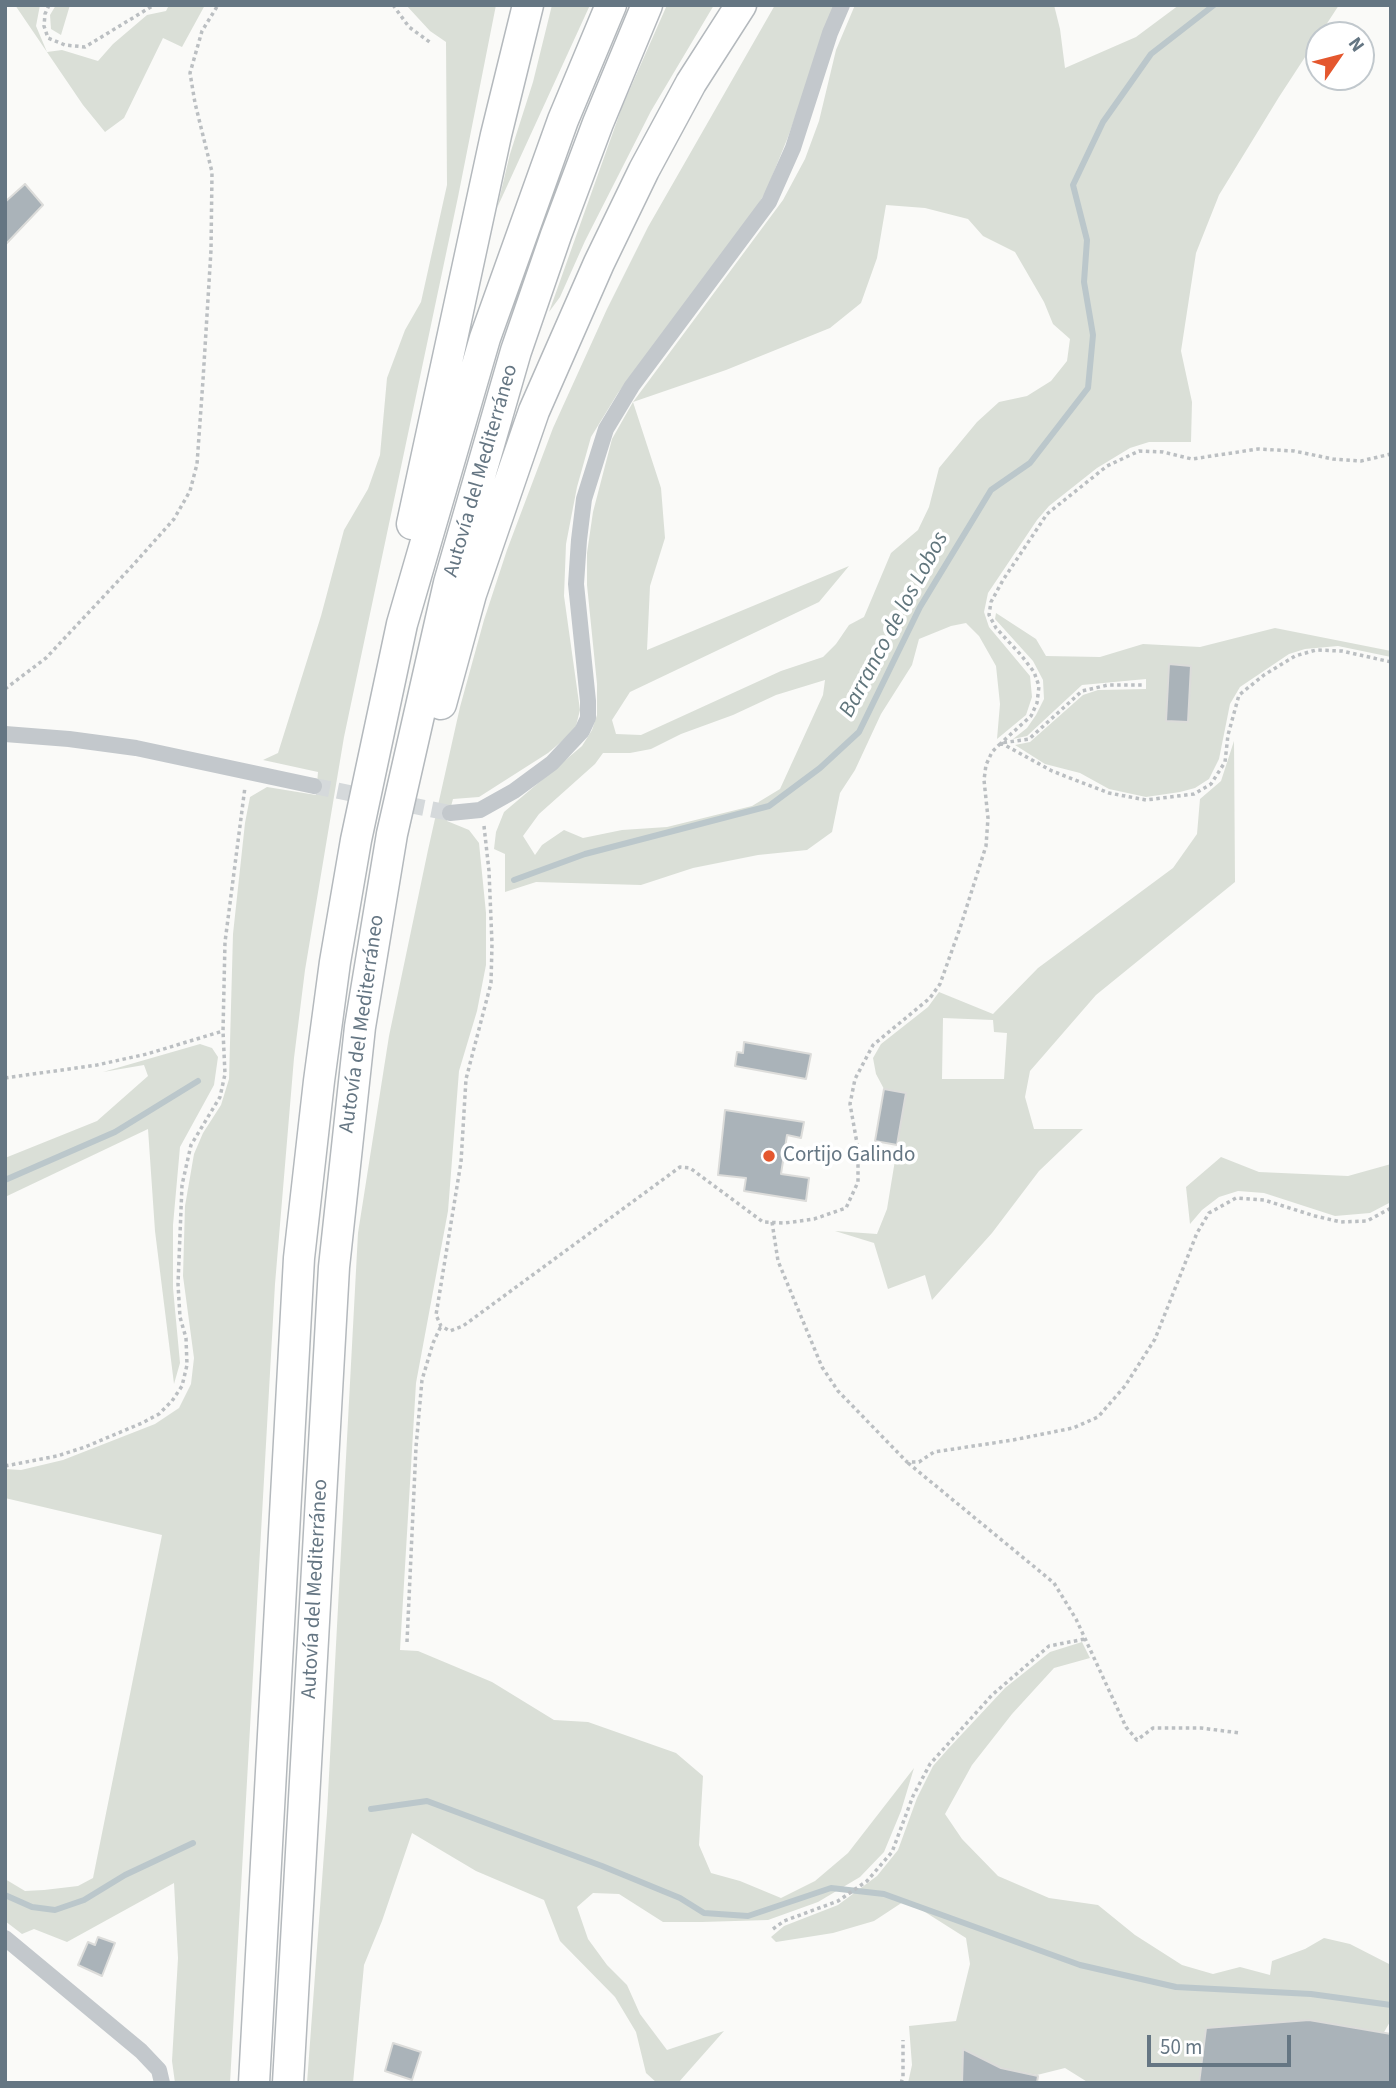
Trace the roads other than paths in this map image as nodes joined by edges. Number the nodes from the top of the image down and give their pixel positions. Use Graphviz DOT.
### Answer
graph roads {
  1 [pos="528,5"];
  2 [pos="611,5"];
  3 [pos="647,5"];
  4 [pos="741,5"];
  5 [pos="842,5"];
  6 [pos="402,624"];
  7 [pos="5,734"];
  8 [pos="314,786"];
  9 [pos="450,813"];
  10 [pos="392,834"];
  11 [pos="5,1938"];
  12 [pos="162,2083"];
  13 [pos="254,2083"];
  14 [pos="288,2083"];
  1 -- 6 [label="highway"];
  2 -- 6 [label="highway, Autovía del Mediterráneo"];
  3 -- 10 [label="highway, Autovía del Mediterráneo"];
  4 -- 10 [label="highway"];
  5 -- 9 [label="street"];
  6 -- 13 [label="highway, Autovía del Mediterráneo"];
  7 -- 8 [label="street"];
  10 -- 14 [label="highway, Autovía del Mediterráneo"];
  11 -- 12 [label="street"];
}
